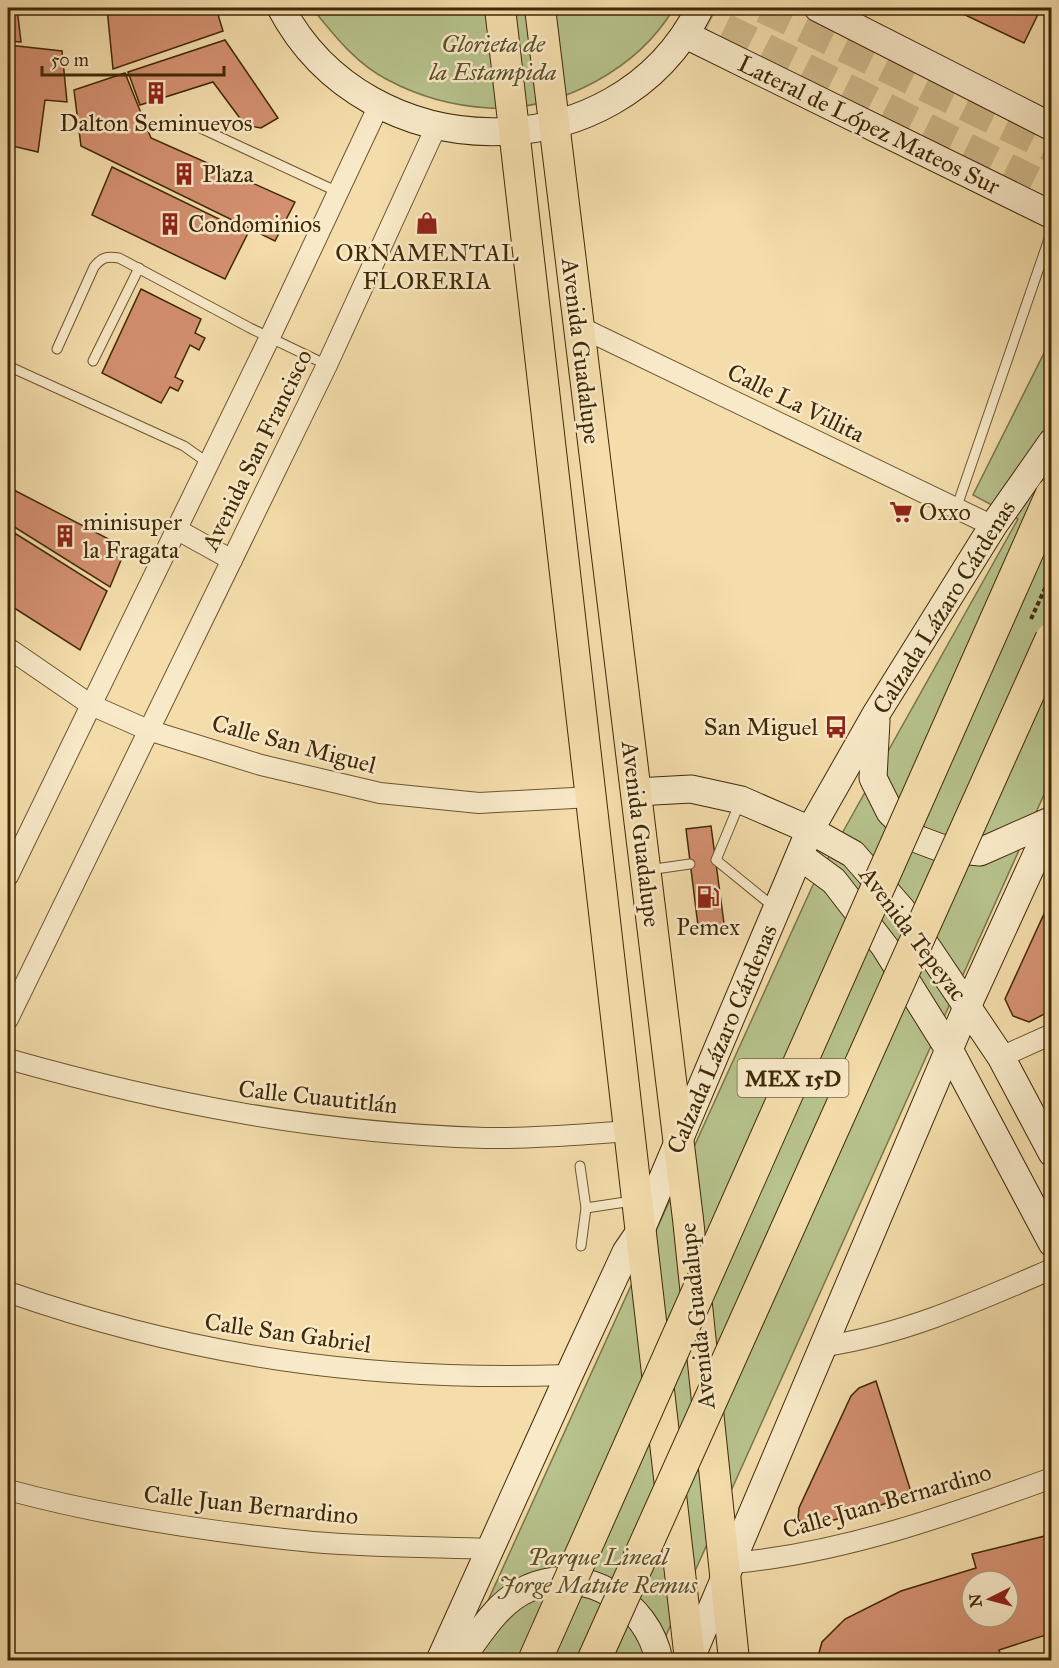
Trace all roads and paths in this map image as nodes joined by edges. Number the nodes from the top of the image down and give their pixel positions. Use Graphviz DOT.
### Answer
graph roads {
  1 [pos="281,8"];
  2 [pos="500,8"];
  3 [pos="540,8"];
  4 [pos="700,8"];
  5 [pos="818,8"];
  6 [pos="686,35"];
  7 [pos="379,105"];
  8 [pos="194,125"];
  9 [pos="553,126"];
  10 [pos="436,127"];
  11 [pos="1052,128"];
  12 [pos="516,131"];
  13 [pos="338,192"];
  14 [pos="1052,215"];
  15 [pos="1052,230"];
  16 [pos="139,268"];
  17 [pos="578,326"];
  18 [pos="270,337"];
  19 [pos="57,349"];
  20 [pos="93,361"];
  21 [pos="327,365"];
  22 [pos="8,366"];
  23 [pos="1052,442"];
  24 [pos="208,463"];
  25 [pos="1052,495"];
  26 [pos="956,509"];
  27 [pos="993,526"];
  28 [pos="176,529"];
  29 [pos="232,560"];
  30 [pos="1052,639"];
  31 [pos="8,648"];
  32 [pos="91,705"];
  33 [pos="876,714"];
  34 [pos="148,730"];
  35 [pos="636,792"];
  36 [pos="592,797"];
  37 [pos="741,800"];
  38 [pos="1052,820"];
  39 [pos="810,830"];
  40 [pos="800,856"];
  41 [pos="690,864"];
  42 [pos="646,870"];
  43 [pos="8,876"];
  44 [pos="778,911"];
  45 [pos="967,1006"];
  46 [pos="8,1019"];
  47 [pos="1052,1034"];
  48 [pos="950,1051"];
  49 [pos="1001,1057"];
  50 [pos="8,1059"];
  51 [pos="630,1131"];
  52 [pos="678,1140"];
  53 [pos="1052,1153"];
  54 [pos="580,1166"];
  55 [pos="637,1200"];
  56 [pos="586,1208"];
  57 [pos="641,1230"];
  58 [pos="1052,1243"];
  59 [pos="581,1246"];
  60 [pos="1052,1269"];
  61 [pos="8,1292"];
  62 [pos="825,1346"];
  63 [pos="569,1375"];
  64 [pos="1052,1478"];
  65 [pos="8,1490"];
  66 [pos="491,1549"];
  67 [pos="728,1573"];
  68 [pos="440,1660"];
  69 [pos="460,1660"];
  70 [pos="535,1660"];
  71 [pos="594,1660"];
  72 [pos="659,1660"];
  73 [pos="690,1660"];
  74 [pos="734,1660"];
  1 -- 7 [label="street"];
  2 -- 12 [label="main road, Avenida Guadalupe"];
  3 -- 9 [label="main road, Avenida Guadalupe"];
  4 -- 6 [label="street"];
  5 -- 11 [label="street"];
  6 -- 9 [label="street"];
  6 -- 14 [label="street, Lateral de López Mateos Sur"];
  7 -- 10 [label="street"];
  7 -- 13 [label="street, Avenida San Francisco"];
  8 -- 13 [label="lane"];
  9 -- 12 [label="street"];
  9 -- 17 [label="main road, Avenida Guadalupe"];
  10 -- 12 [label="street"];
  10 -- 21 [label="street, Avenida San Francisco"];
  12 -- 36 [label="main road, Avenida Guadalupe"];
  13 -- 18 [label="street, Avenida San Francisco"];
  15 -- 26 [label="lane"];
  16 -- 18 [label="lane"];
  16 -- 19 [label="lane"];
  16 -- 20 [label="lane"];
  17 -- 26 [label="street, Calle La Villita"];
  17 -- 35 [label="main road, Avenida Guadalupe"];
  18 -- 21 [label="lane"];
  18 -- 24 [label="street, Avenida San Francisco"];
  21 -- 29 [label="street, Avenida San Francisco"];
  22 -- 24 [label="lane"];
  23 -- 27 [label="street, Calzada Lázaro Cárdenas"];
  24 -- 28 [label="street, Avenida San Francisco"];
  25 -- 70 [label="highway, Calzada Lázaro Cárdenas / MEX 15D, bridge"];
  26 -- 27 [label="street, Calle La Villita"];
  27 -- 33 [label="street, Calzada Lázaro Cárdenas"];
  28 -- 29 [label="street"];
  28 -- 32 [label="street, Avenida San Francisco"];
  29 -- 34 [label="street, Avenida San Francisco"];
  30 -- 71 [label="highway, MEX 15D, bridge"];
  31 -- 32 [label="street, Calle San Miguel"];
  32 -- 34 [label="street, Calle San Miguel"];
  32 -- 43 [label="street, Avenida San Francisco"];
  33 -- 38 [label="street"];
  33 -- 39 [label="street, Calzada Lázaro Cárdenas"];
  34 -- 36 [label="street, Calle San Miguel"];
  34 -- 46 [label="street, Avenida San Francisco"];
  35 -- 37 [label="street, Avenida Tepeyac"];
  35 -- 42 [label="main road, Avenida Guadalupe"];
  36 -- 51 [label="main road, Avenida Guadalupe"];
  37 -- 39 [label="street, Avenida Tepeyac"];
  37 -- 44 [label="lane"];
  38 -- 45 [label="street"];
  39 -- 40 [label="street, Calzada Lázaro Cárdenas"];
  39 -- 45 [label="street, Avenida Tepeyac"];
  40 -- 44 [label="street, Calzada Lázaro Cárdenas"];
  40 -- 48 [label="street, Avenida Tepeyac"];
  41 -- 42 [label="lane"];
  42 -- 52 [label="main road, Avenida Guadalupe"];
  44 -- 52 [label="street, Calzada Lázaro Cárdenas"];
  45 -- 48 [label="street"];
  45 -- 49 [label="street, Avenida Tepeyac"];
  47 -- 49 [label="street"];
  48 -- 58 [label="street, Avenida Tepeyac"];
  48 -- 62 [label="street"];
  49 -- 53 [label="street, Avenida Tepeyac"];
  50 -- 51 [label="street, Calle Cuautitlán"];
  51 -- 55 [label="main road, Avenida Guadalupe"];
  52 -- 57 [label="street, Calzada Lázaro Cárdenas"];
  52 -- 67 [label="main road, Avenida Guadalupe"];
  54 -- 56 [label="lane"];
  55 -- 56 [label="lane"];
  55 -- 57 [label="main road, Avenida Guadalupe"];
  56 -- 59 [label="lane"];
  57 -- 63 [label="street, Calzada Lázaro Cárdenas"];
  57 -- 73 [label="main road, Avenida Guadalupe"];
  60 -- 62 [label="street"];
  61 -- 63 [label="street, Calle San Gabriel"];
  62 -- 67 [label="street"];
  63 -- 66 [label="street, Calzada Lázaro Cárdenas"];
  64 -- 67 [label="street, Calle Juan Bernardino"];
  65 -- 66 [label="street, Calle Juan Bernardino"];
  66 -- 68 [label="street, Calzada Lázaro Cárdenas"];
  67 -- 73 [label="street"];
  67 -- 74 [label="main road, Avenida Guadalupe"];
  69 -- 72 [label="street"];
}
